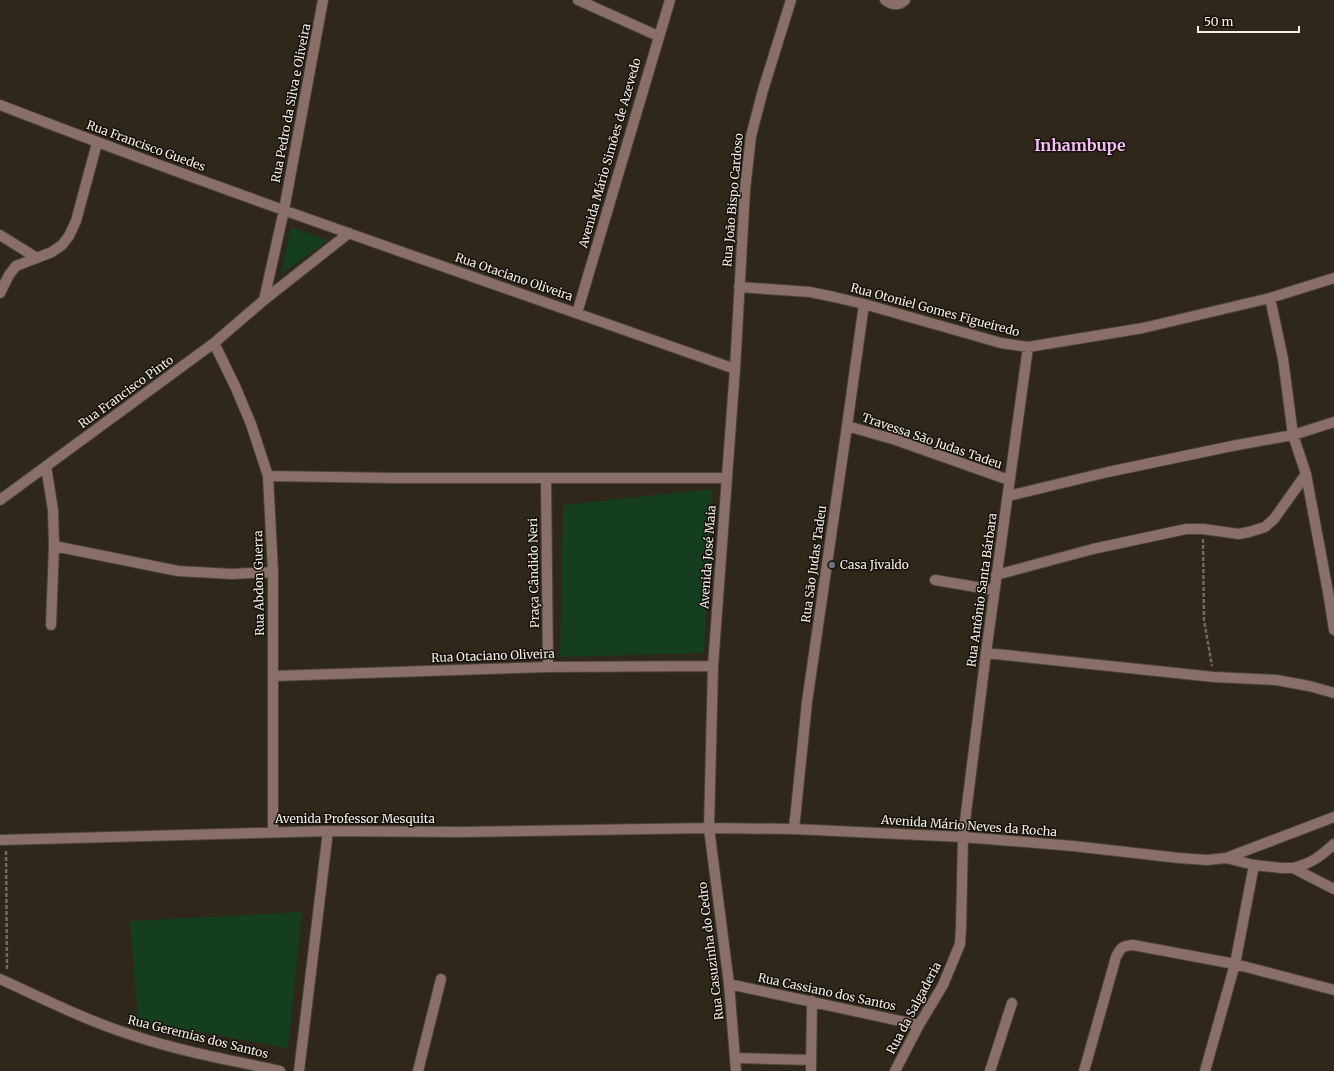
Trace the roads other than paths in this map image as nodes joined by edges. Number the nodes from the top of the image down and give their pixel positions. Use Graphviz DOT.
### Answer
graph roads {
  1 [pos="323,0"];
  2 [pos="578,0"];
  3 [pos="670,0"];
  4 [pos="791,0"];
  5 [pos="905,0"];
  6 [pos="887,1"];
  7 [pos="658,36"];
  8 [pos="0,105"];
  9 [pos="97,143"];
  10 [pos="284,210"];
  11 [pos="348,234"];
  12 [pos="0,235"];
  13 [pos="37,258"];
  14 [pos="1334,278"];
  15 [pos="739,287"];
  16 [pos="0,293"];
  17 [pos="1270,298"];
  18 [pos="264,300"];
  19 [pos="864,304"];
  20 [pos="577,313"];
  21 [pos="214,343"];
  22 [pos="1028,347"];
  23 [pos="735,369"];
  24 [pos="1334,422"];
  25 [pos="847,426"];
  26 [pos="1293,435"];
  27 [pos="46,466"];
  28 [pos="1306,474"];
  29 [pos="268,476"];
  30 [pos="726,478"];
  31 [pos="546,479"];
  32 [pos="1009,480"];
  33 [pos="1008,496"];
  34 [pos="0,500"];
  35 [pos="54,546"];
  36 [pos="273,572"];
  37 [pos="996,575"];
  38 [pos="935,580"];
  39 [pos="994,590"];
  40 [pos="51,625"];
  41 [pos="1334,630"];
  42 [pos="986,654"];
  43 [pos="548,666"];
  44 [pos="713,666"];
  45 [pos="273,676"];
  46 [pos="1334,693"];
  47 [pos="1334,817"];
  48 [pos="709,828"];
  49 [pos="794,829"];
  50 [pos="328,831"];
  51 [pos="273,832"];
  52 [pos="963,837"];
  53 [pos="3,840"];
  54 [pos="1334,844"];
  55 [pos="1226,858"];
  56 [pos="1254,865"];
  57 [pos="1293,868"];
  58 [pos="1334,889"];
  59 [pos="1235,964"];
  60 [pos="441,979"];
  61 [pos="4,980"];
  62 [pos="729,984"];
  63 [pos="1334,990"];
  64 [pos="812,1001"];
  65 [pos="1012,1003"];
  66 [pos="919,1025"];
  67 [pos="735,1058"];
  68 [pos="811,1060"];
  69 [pos="280,1071"];
  70 [pos="299,1071"];
  71 [pos="418,1071"];
  72 [pos="736,1071"];
  73 [pos="811,1071"];
  74 [pos="895,1071"];
  75 [pos="990,1071"];
  76 [pos="1084,1071"];
  77 [pos="1205,1071"];
  1 -- 10 [label="street, Rua Pedro da Silva e Oliveira"];
  2 -- 7 [label="street"];
  3 -- 7 [label="street, Avenida Mário Simões de Azevedo"];
  4 -- 15 [label="street, Rua João Bispo Cardoso"];
  5 -- 6 [label="street"];
  7 -- 20 [label="street, Avenida Mário Simões de Azevedo"];
  8 -- 9 [label="street, Rua Francisco Guedes"];
  9 -- 10 [label="street, Rua Francisco Guedes"];
  9 -- 13 [label="street"];
  10 -- 11 [label="street, Rua Otaciano Oliveira"];
  10 -- 18 [label="street, Rua Pedro da Silva e Oliveira"];
  11 -- 18 [label="street, Rua Francisco Pinto"];
  11 -- 20 [label="street, Rua Otaciano Oliveira"];
  12 -- 13 [label="street"];
  13 -- 16 [label="street"];
  14 -- 17 [label="street, Rua Otoniel Gomes Figueiredo"];
  15 -- 19 [label="street, Rua Otoniel Gomes Figueiredo"];
  15 -- 23 [label="street, Avenida José Maia"];
  17 -- 22 [label="street, Rua Otoniel Gomes Figueiredo"];
  17 -- 26 [label="street"];
  18 -- 21 [label="street, Rua Francisco Pinto"];
  19 -- 22 [label="street, Rua Otoniel Gomes Figueiredo"];
  19 -- 25 [label="street, Rua São Judas Tadeu"];
  20 -- 23 [label="street, Rua Otaciano Oliveira"];
  21 -- 27 [label="street, Rua Francisco Pinto"];
  21 -- 29 [label="street, Rua Abdon Guerra"];
  22 -- 32 [label="street, Rua Antônio Santa Bárbara"];
  23 -- 30 [label="street, Avenida José Maia"];
  24 -- 26 [label="street"];
  25 -- 32 [label="street, Travessa São Judas Tadeu"];
  25 -- 49 [label="street, Rua São Judas Tadeu"];
  26 -- 28 [label="street"];
  26 -- 33 [label="street"];
  27 -- 34 [label="street, Rua Francisco Pinto"];
  27 -- 35 [label="street"];
  28 -- 37 [label="street"];
  28 -- 41 [label="street"];
  29 -- 31 [label="street"];
  29 -- 36 [label="street, Rua Abdon Guerra"];
  30 -- 31 [label="street"];
  30 -- 44 [label="street, Avenida José Maia"];
  31 -- 43 [label="street, Praça Cândido Neri"];
  32 -- 33 [label="street, Rua Antônio Santa Bárbara"];
  33 -- 37 [label="street, Rua Antônio Santa Bárbara"];
  35 -- 36 [label="street"];
  35 -- 40 [label="street"];
  36 -- 45 [label="street, Rua Abdon Guerra"];
  37 -- 39 [label="street, Rua Antônio Santa Bárbara"];
  38 -- 39 [label="street"];
  39 -- 42 [label="street, Rua Antônio Santa Bárbara"];
  42 -- 46 [label="street"];
  42 -- 52 [label="street, Rua Antônio Santa Bárbara"];
  43 -- 44 [label="street, Rua Otaciano Oliveira"];
  43 -- 45 [label="street, Rua Otaciano Oliveira"];
  44 -- 48 [label="street, Avenida José Maia"];
  45 -- 51 [label="street, Rua Abdon Guerra"];
  47 -- 55 [label="street"];
  48 -- 49 [label="street, Avenida Mário Neves da Rocha"];
  48 -- 50 [label="street, Avenida Professor Mesquita"];
  48 -- 62 [label="street, Rua Casuzinha do Cedro"];
  49 -- 52 [label="street, Avenida Mário Neves da Rocha"];
  50 -- 51 [label="street, Avenida Professor Mesquita"];
  50 -- 70 [label="street"];
  51 -- 53 [label="street, Avenida Professor Mesquita"];
  52 -- 55 [label="street, Avenida Mário Neves da Rocha"];
  52 -- 66 [label="street, Rua da Salgaderia"];
  54 -- 57 [label="street"];
  55 -- 56 [label="street"];
  56 -- 57 [label="street"];
  56 -- 59 [label="street"];
  57 -- 58 [label="street"];
  59 -- 63 [label="street"];
  59 -- 76 [label="street"];
  59 -- 77 [label="street"];
  60 -- 71 [label="street"];
  61 -- 69 [label="street, Rua Geremias dos Santos"];
  62 -- 64 [label="street, Rua Cassiano dos Santos"];
  62 -- 67 [label="street, Rua Casuzinha do Cedro"];
  64 -- 66 [label="street, Rua Cassiano dos Santos"];
  64 -- 68 [label="street"];
  65 -- 75 [label="street"];
  66 -- 74 [label="street, Rua da Salgaderia"];
  67 -- 68 [label="street"];
  67 -- 72 [label="street, Rua Casuzinha do Cedro"];
  68 -- 73 [label="street"];
}
